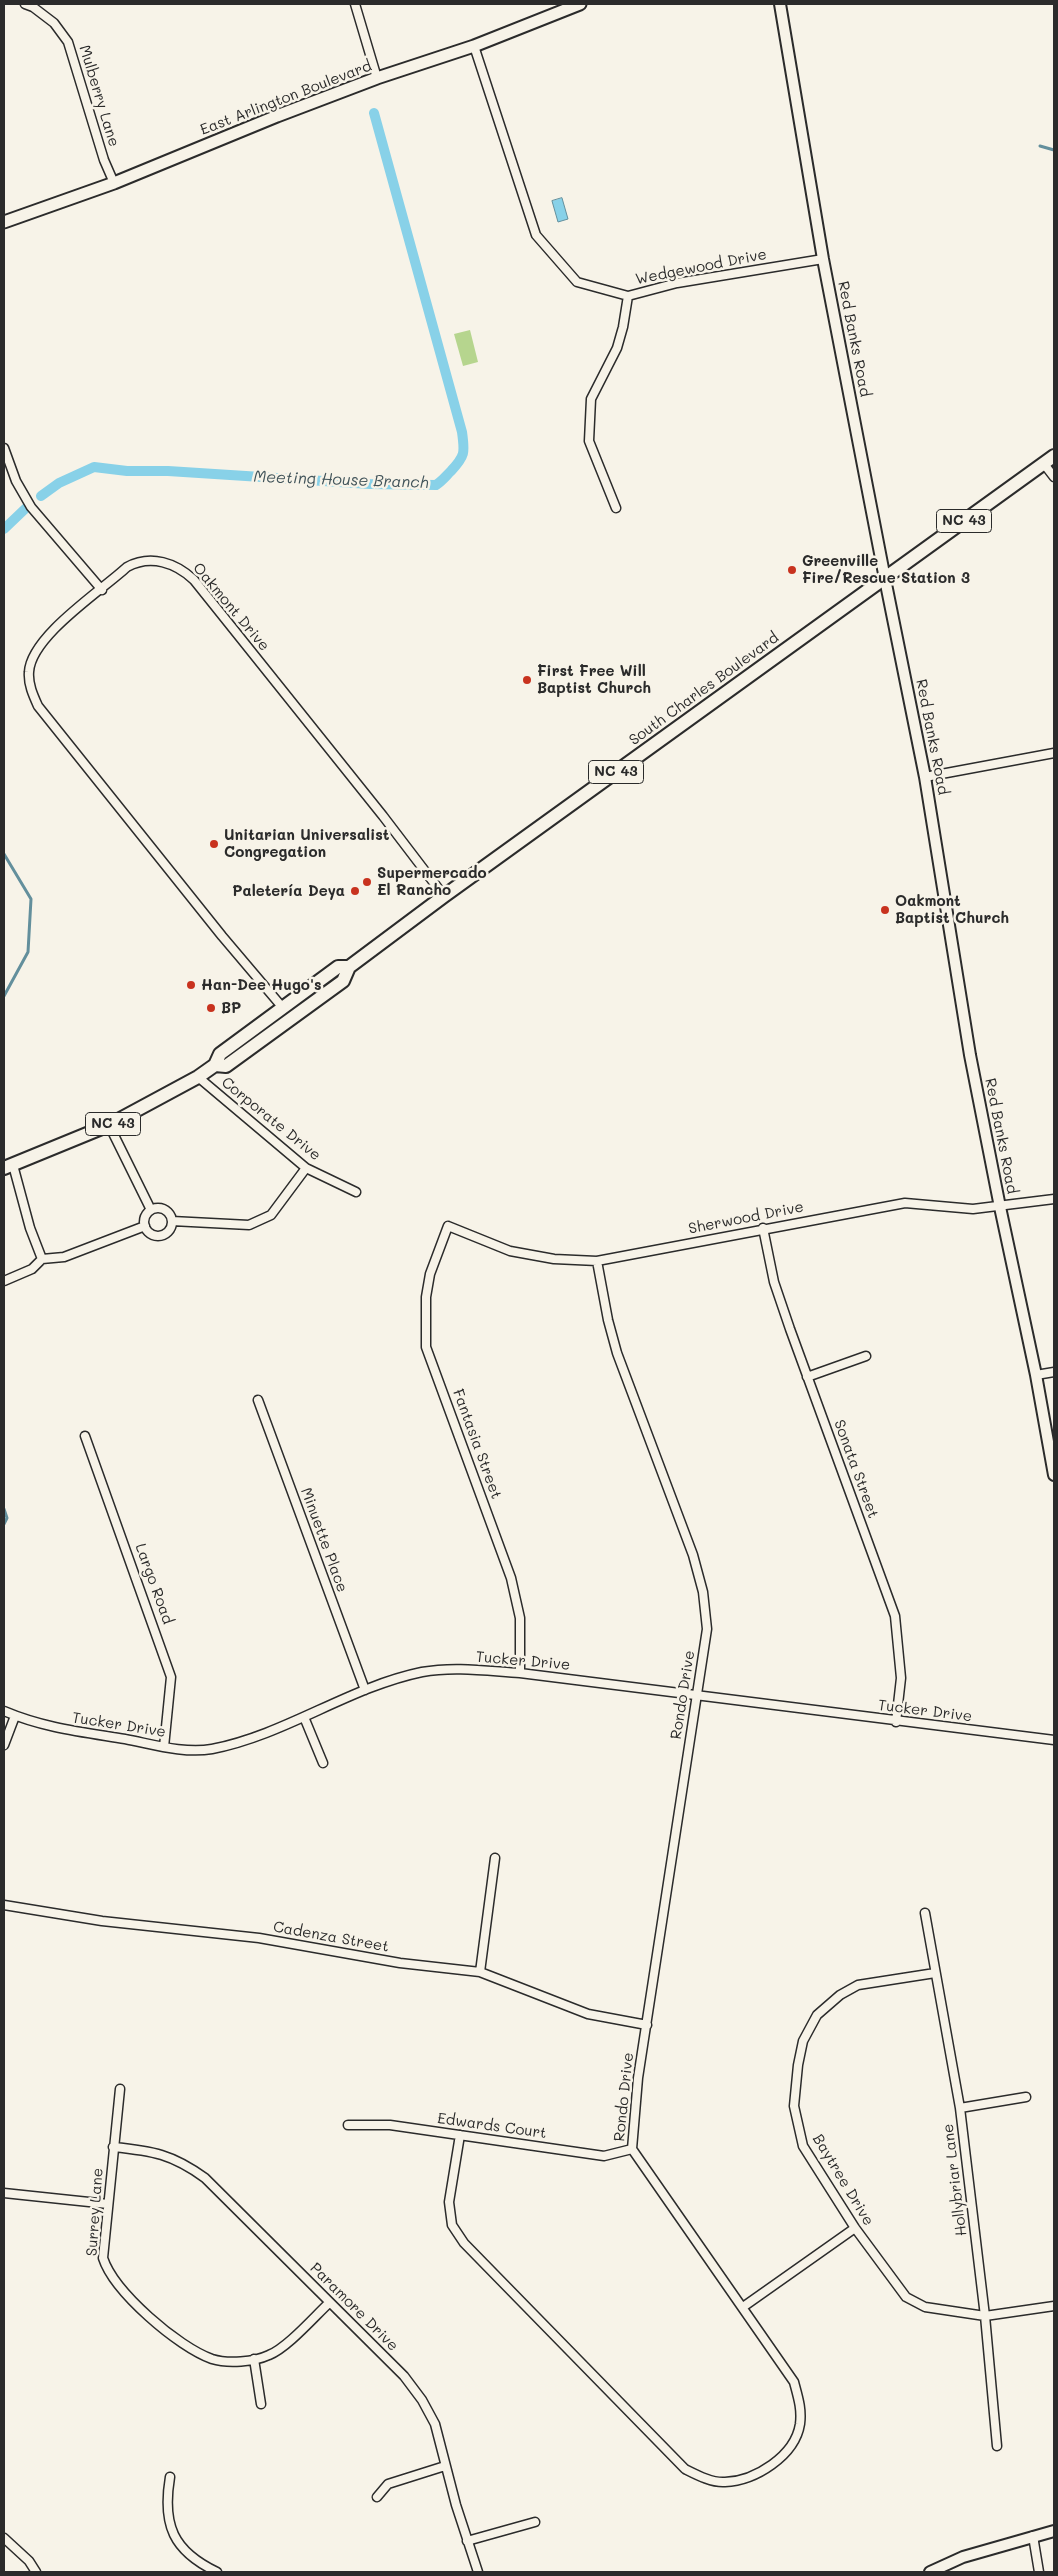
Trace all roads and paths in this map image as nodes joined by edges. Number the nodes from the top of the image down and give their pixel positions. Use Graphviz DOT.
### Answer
graph roads {
  1 [pos="25,4"];
  2 [pos="355,4"];
  3 [pos="580,4"];
  4 [pos="780,4"];
  5 [pos="474,46"];
  6 [pos="377,78"];
  7 [pos="114,183"];
  8 [pos="4,222"];
  9 [pos="823,259"];
  10 [pos="628,296"];
  11 [pos="4,448"];
  12 [pos="1049,460"];
  13 [pos="1054,477"];
  14 [pos="616,508"];
  15 [pos="884,579"];
  16 [pos="102,590"];
  17 [pos="1054,753"];
  18 [pos="925,777"];
  19 [pos="444,896"];
  20 [pos="349,966"];
  21 [pos="333,971"];
  22 [pos="283,1008"];
  23 [pos="308,1008"];
  24 [pos="232,1062"];
  25 [pos="215,1065"];
  26 [pos="198,1076"];
  27 [pos="109,1125"];
  28 [pos="8,1167"];
  29 [pos="306,1168"];
  30 [pos="356,1192"];
  31 [pos="1054,1199"];
  32 [pos="1000,1208"];
  33 [pos="151,1210"];
  34 [pos="172,1221"];
  35 [pos="145,1226"];
  36 [pos="448,1226"];
  37 [pos="763,1228"];
  38 [pos="42,1259"];
  39 [pos="597,1260"];
  40 [pos="4,1281"];
  41 [pos="866,1356"];
  42 [pos="1054,1372"];
  43 [pos="1036,1375"];
  44 [pos="807,1377"];
  45 [pos="258,1400"];
  46 [pos="85,1436"];
  47 [pos="1054,1475"];
  48 [pos="520,1673"];
  49 [pos="365,1690"];
  50 [pos="696,1697"];
  51 [pos="4,1711"];
  52 [pos="15,1716"];
  53 [pos="304,1717"];
  54 [pos="896,1722"];
  55 [pos="1054,1740"];
  56 [pos="4,1745"];
  57 [pos="164,1746"];
  58 [pos="323,1763"];
  59 [pos="495,1858"];
  60 [pos="4,1905"];
  61 [pos="925,1913"];
  62 [pos="480,1972"];
  63 [pos="935,1973"];
  64 [pos="647,2025"];
  65 [pos="120,2088"];
  66 [pos="1026,2097"];
  67 [pos="960,2108"];
  68 [pos="348,2124"];
  69 [pos="460,2136"];
  70 [pos="113,2147"];
  71 [pos="632,2149"];
  72 [pos="4,2193"];
  73 [pos="108,2204"];
  74 [pos="855,2228"];
  75 [pos="329,2303"];
  76 [pos="1054,2306"];
  77 [pos="744,2307"];
  78 [pos="985,2316"];
  79 [pos="254,2359"];
  80 [pos="261,2404"];
  81 [pos="997,2446"];
  82 [pos="445,2466"];
  83 [pos="170,2477"];
  84 [pos="377,2497"];
  85 [pos="535,2522"];
  86 [pos="1054,2531"];
  87 [pos="1033,2536"];
  88 [pos="4,2538"];
  89 [pos="466,2541"];
  90 [pos="36,2572"];
  91 [pos="217,2572"];
  92 [pos="478,2572"];
  93 [pos="930,2572"];
  94 [pos="1039,2572"];
  1 -- 7 [label="street, Mulberry Lane"];
  2 -- 6 [label="street"];
  3 -- 5 [label="main road, East Arlington Boulevard"];
  4 -- 9 [label="street, Red Banks Road"];
  5 -- 6 [label="main road, East Arlington Boulevard"];
  5 -- 10 [label="street, Wedgewood Drive"];
  6 -- 7 [label="main road, East Arlington Boulevard"];
  7 -- 8 [label="main road, East Arlington Boulevard"];
  9 -- 10 [label="street, Wedgewood Drive"];
  9 -- 15 [label="street, Red Banks Road"];
  10 -- 14 [label="street"];
  11 -- 16 [label="street"];
  12 -- 13 [label="street"];
  12 -- 15 [label="main road, South Charles Boulevard / NC 43"];
  15 -- 18 [label="street, Red Banks Road"];
  15 -- 19 [label="main road, South Charles Boulevard / NC 43"];
  16 -- 19 [label="street, Oakmont Drive"];
  16 -- 22 [label="street, Oakmont Drive"];
  17 -- 18 [label="street"];
  18 -- 32 [label="street, Red Banks Road"];
  19 -- 20 [label="main road, South Charles Boulevard / NC 43"];
  20 -- 21 [label="main road, South Charles Boulevard / NC 43"];
  20 -- 23 [label="main road, South Charles Boulevard / NC 43"];
  21 -- 22 [label="main road, South Charles Boulevard / NC 43"];
  21 -- 23 [label="main road"];
  22 -- 24 [label="main road"];
  22 -- 25 [label="main road, South Charles Boulevard / NC 43"];
  23 -- 24 [label="main road, South Charles Boulevard / NC 43"];
  24 -- 25 [label="main road, South Charles Boulevard / NC 43"];
  25 -- 26 [label="main road, South Charles Boulevard / NC 43"];
  26 -- 27 [label="main road, South Charles Boulevard / NC 43"];
  26 -- 29 [label="street, Corporate Drive"];
  27 -- 28 [label="main road, South Charles Boulevard / NC 43"];
  27 -- 33 [label="street"];
  28 -- 38 [label="street"];
  29 -- 30 [label="street, Corporate Drive"];
  29 -- 34 [label="street"];
  31 -- 32 [label="street, Sherwood Drive"];
  32 -- 37 [label="street, Sherwood Drive"];
  32 -- 43 [label="street, Red Banks Road"];
  33 -- 34 [label="street"];
  33 -- 35 [label="street"];
  34 -- 35 [label="street"];
  35 -- 38 [label="street"];
  36 -- 39 [label="street, Sherwood Drive"];
  36 -- 48 [label="street, Fantasia Street"];
  37 -- 39 [label="street, Sherwood Drive"];
  37 -- 44 [label="street, Sonata Street"];
  38 -- 40 [label="street"];
  39 -- 50 [label="street, Rondo Drive"];
  41 -- 44 [label="street"];
  42 -- 43 [label="street"];
  43 -- 47 [label="street, Red Banks Road"];
  44 -- 54 [label="street, Sonata Street"];
  45 -- 49 [label="street, Minuette Place"];
  46 -- 57 [label="street, Largo Road"];
  48 -- 49 [label="street, Tucker Drive"];
  48 -- 50 [label="street, Tucker Drive"];
  49 -- 53 [label="street, Tucker Drive"];
  50 -- 54 [label="street, Tucker Drive"];
  50 -- 64 [label="street, Rondo Drive"];
  51 -- 52 [label="street, Tucker Drive"];
  52 -- 56 [label="street"];
  52 -- 57 [label="street, Tucker Drive"];
  53 -- 57 [label="street, Tucker Drive"];
  53 -- 58 [label="street"];
  54 -- 55 [label="street, Tucker Drive"];
  59 -- 62 [label="street"];
  60 -- 62 [label="street, Cadenza Street"];
  61 -- 63 [label="street, Hollybriar Lane"];
  62 -- 64 [label="street, Cadenza Street"];
  63 -- 67 [label="street, Hollybriar Lane"];
  63 -- 74 [label="street, Baytree Drive"];
  64 -- 71 [label="street, Rondo Drive"];
  65 -- 70 [label="street, Surrey Lane"];
  66 -- 67 [label="street"];
  67 -- 78 [label="street, Hollybriar Lane"];
  68 -- 69 [label="street, Edwards Court"];
  69 -- 71 [label="street, Edwards Court"];
  69 -- 77 [label="street, Rondo Drive"];
  70 -- 73 [label="street, Surrey Lane"];
  70 -- 75 [label="street, Paramore Drive"];
  71 -- 77 [label="street, Rondo Drive"];
  72 -- 73 [label="street"];
  73 -- 79 [label="street, Surrey Lane"];
  74 -- 77 [label="street"];
  74 -- 78 [label="street, Baytree Drive"];
  75 -- 79 [label="street, Surrey Lane"];
  75 -- 82 [label="street, Paramore Drive"];
  76 -- 78 [label="street, Baytree Drive"];
  78 -- 81 [label="street, Hollybriar Lane"];
  79 -- 80 [label="street"];
  82 -- 84 [label="street"];
  82 -- 89 [label="street, Paramore Drive"];
  83 -- 91 [label="street"];
  85 -- 89 [label="street"];
  86 -- 87 [label="street"];
  87 -- 93 [label="street"];
  87 -- 94 [label="street"];
  88 -- 90 [label="street"];
  89 -- 92 [label="street, Paramore Drive"];
}
